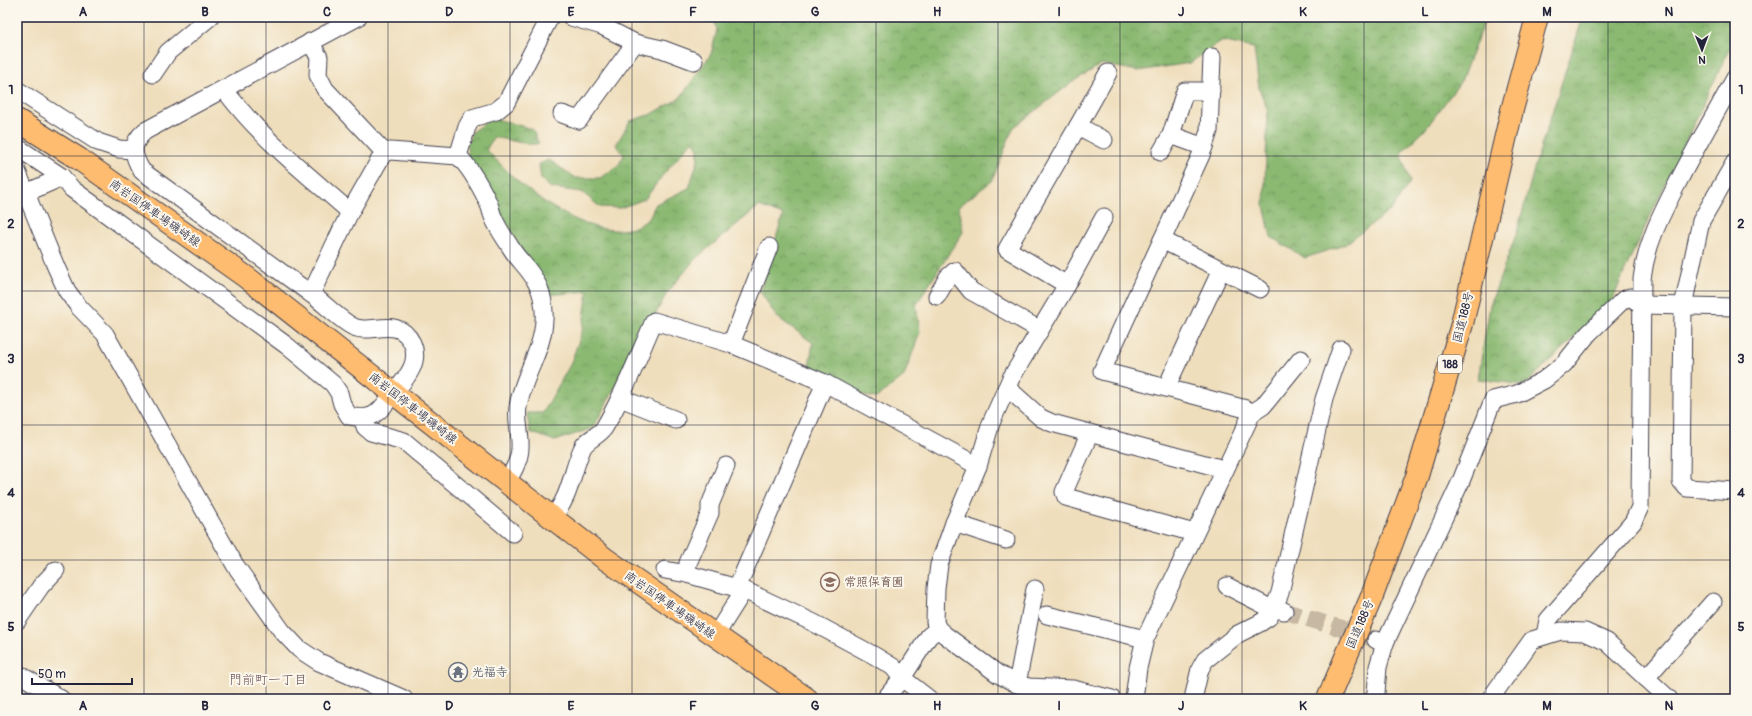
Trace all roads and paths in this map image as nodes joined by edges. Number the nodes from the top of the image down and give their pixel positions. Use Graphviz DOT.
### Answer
graph roads {
  1 [pos="210,17"];
  2 [pos="358,17"];
  3 [pos="550,17"];
  4 [pos="571,17"];
  5 [pos="1537,17"];
  6 [pos="310,42"];
  7 [pos="635,43"];
  8 [pos="1212,57"];
  9 [pos="694,61"];
  10 [pos="1108,73"];
  11 [pos="153,74"];
  12 [pos="1735,78"];
  13 [pos="224,89"];
  14 [pos="17,90"];
  15 [pos="1211,91"];
  16 [pos="562,114"];
  17 [pos="17,120"];
  18 [pos="1078,126"];
  19 [pos="1171,135"];
  20 [pos="1104,140"];
  21 [pos="17,147"];
  22 [pos="1204,147"];
  23 [pos="134,150"];
  24 [pos="384,152"];
  25 [pos="1161,152"];
  26 [pos="458,156"];
  27 [pos="1735,162"];
  28 [pos="17,171"];
  29 [pos="62,177"];
  30 [pos="21,195"];
  31 [pos="350,212"];
  32 [pos="1104,216"];
  33 [pos="1162,240"];
  34 [pos="769,247"];
  35 [pos="1221,270"];
  36 [pos="1066,284"];
  37 [pos="1260,289"];
  38 [pos="312,294"];
  39 [pos="937,296"];
  40 [pos="1642,304"];
  41 [pos="1684,306"];
  42 [pos="1735,307"];
  43 [pos="1040,330"];
  44 [pos="731,344"];
  45 [pos="1341,349"];
  46 [pos="1301,360"];
  47 [pos="825,383"];
  48 [pos="1166,388"];
  49 [pos="1006,389"];
  50 [pos="394,393"];
  51 [pos="620,398"];
  52 [pos="1252,413"];
  53 [pos="363,419"];
  54 [pos="676,420"];
  55 [pos="1089,434"];
  56 [pos="726,466"];
  57 [pos="978,466"];
  58 [pos="1224,471"];
  59 [pos="506,482"];
  60 [pos="1735,491"];
  61 [pos="552,518"];
  62 [pos="954,523"];
  63 [pos="513,533"];
  64 [pos="1194,533"];
  65 [pos="1006,540"];
  66 [pos="56,570"];
  67 [pos="665,570"];
  68 [pos="687,574"];
  69 [pos="1227,586"];
  70 [pos="741,589"];
  71 [pos="1036,589"];
  72 [pos="1713,602"];
  73 [pos="1279,610"];
  74 [pos="1047,615"];
  75 [pos="17,621"];
  76 [pos="938,629"];
  77 [pos="715,636"];
  78 [pos="1545,636"];
  79 [pos="1145,639"];
  80 [pos="17,673"];
  81 [pos="902,678"];
  82 [pos="1646,678"];
  83 [pos="1017,684"];
  84 [pos="61,699"];
  85 [pos="404,699"];
  86 [pos="807,699"];
  87 [pos="885,699"];
  88 [pos="929,699"];
  89 [pos="1112,699"];
  90 [pos="1134,699"];
  91 [pos="1193,699"];
  92 [pos="1328,699"];
  93 [pos="1373,699"];
  94 [pos="1490,699"];
  95 [pos="1668,699"];
  1 -- 11 [label="street"];
  2 -- 6 [label="street"];
  3 -- 26 [label="street"];
  4 -- 7 [label="street"];
  5 -- 92 [label="main road, 国道188号 / 188"];
  6 -- 13 [label="street"];
  6 -- 24 [label="street"];
  7 -- 9 [label="street"];
  7 -- 16 [label="street"];
  8 -- 15 [label="street"];
  10 -- 18 [label="street"];
  12 -- 40 [label="street"];
  13 -- 23 [label="street"];
  13 -- 31 [label="street"];
  14 -- 23 [label="street"];
  15 -- 19 [label="street"];
  15 -- 22 [label="street"];
  17 -- 50 [label="main road, 南岩国停車場磯崎線"];
  18 -- 20 [label="street"];
  18 -- 36 [label="street"];
  19 -- 22 [label="street"];
  19 -- 25 [label="street"];
  21 -- 29 [label="street"];
  22 -- 33 [label="street"];
  23 -- 38 [label="street"];
  24 -- 26 [label="street"];
  24 -- 31 [label="street"];
  26 -- 59 [label="street"];
  27 -- 41 [label="street"];
  28 -- 30 [label="street"];
  29 -- 30 [label="street"];
  29 -- 53 [label="street"];
  30 -- 85 [label="street"];
  31 -- 38 [label="street"];
  32 -- 36 [label="street"];
  33 -- 35 [label="street"];
  33 -- 48 [label="street"];
  34 -- 44 [label="street"];
  35 -- 37 [label="street"];
  35 -- 48 [label="street"];
  36 -- 43 [label="street"];
  38 -- 50 [label="street"];
  39 -- 43 [label="street"];
  40 -- 41 [label="street"];
  40 -- 78 [label="street"];
  40 -- 93 [label="street"];
  41 -- 42 [label="street"];
  41 -- 60 [label="street"];
  43 -- 49 [label="street"];
  44 -- 47 [label="street"];
  44 -- 51 [label="street"];
  45 -- 73 [label="street"];
  46 -- 52 [label="street"];
  47 -- 57 [label="street"];
  47 -- 70 [label="street"];
  48 -- 52 [label="street"];
  49 -- 55 [label="street"];
  49 -- 57 [label="street"];
  50 -- 53 [label="street"];
  50 -- 59 [label="main road, 南岩国停車場磯崎線"];
  51 -- 54 [label="street"];
  51 -- 61 [label="street"];
  52 -- 58 [label="street"];
  53 -- 63 [label="street"];
  55 -- 58 [label="street"];
  55 -- 64 [label="street"];
  56 -- 68 [label="street"];
  57 -- 62 [label="street"];
  58 -- 64 [label="street"];
  59 -- 61 [label="main road, 南岩国停車場磯崎線"];
  61 -- 77 [label="main road, 南岩国停車場磯崎線"];
  62 -- 65 [label="street"];
  62 -- 76 [label="street"];
  64 -- 79 [label="street"];
  66 -- 75 [label="street"];
  67 -- 68 [label="street"];
  68 -- 70 [label="street"];
  69 -- 73 [label="street"];
  70 -- 77 [label="street"];
  70 -- 81 [label="street"];
  71 -- 83 [label="street"];
  72 -- 82 [label="street"];
  73 -- 91 [label="street"];
  74 -- 79 [label="street"];
  76 -- 81 [label="street"];
  76 -- 83 [label="street"];
  77 -- 86 [label="main road, 南岩国停車場磯崎線"];
  78 -- 82 [label="street"];
  78 -- 94 [label="street"];
  79 -- 90 [label="street"];
  80 -- 84 [label="street"];
  81 -- 87 [label="street"];
  81 -- 88 [label="street"];
  82 -- 95 [label="street"];
  83 -- 89 [label="street"];
}
